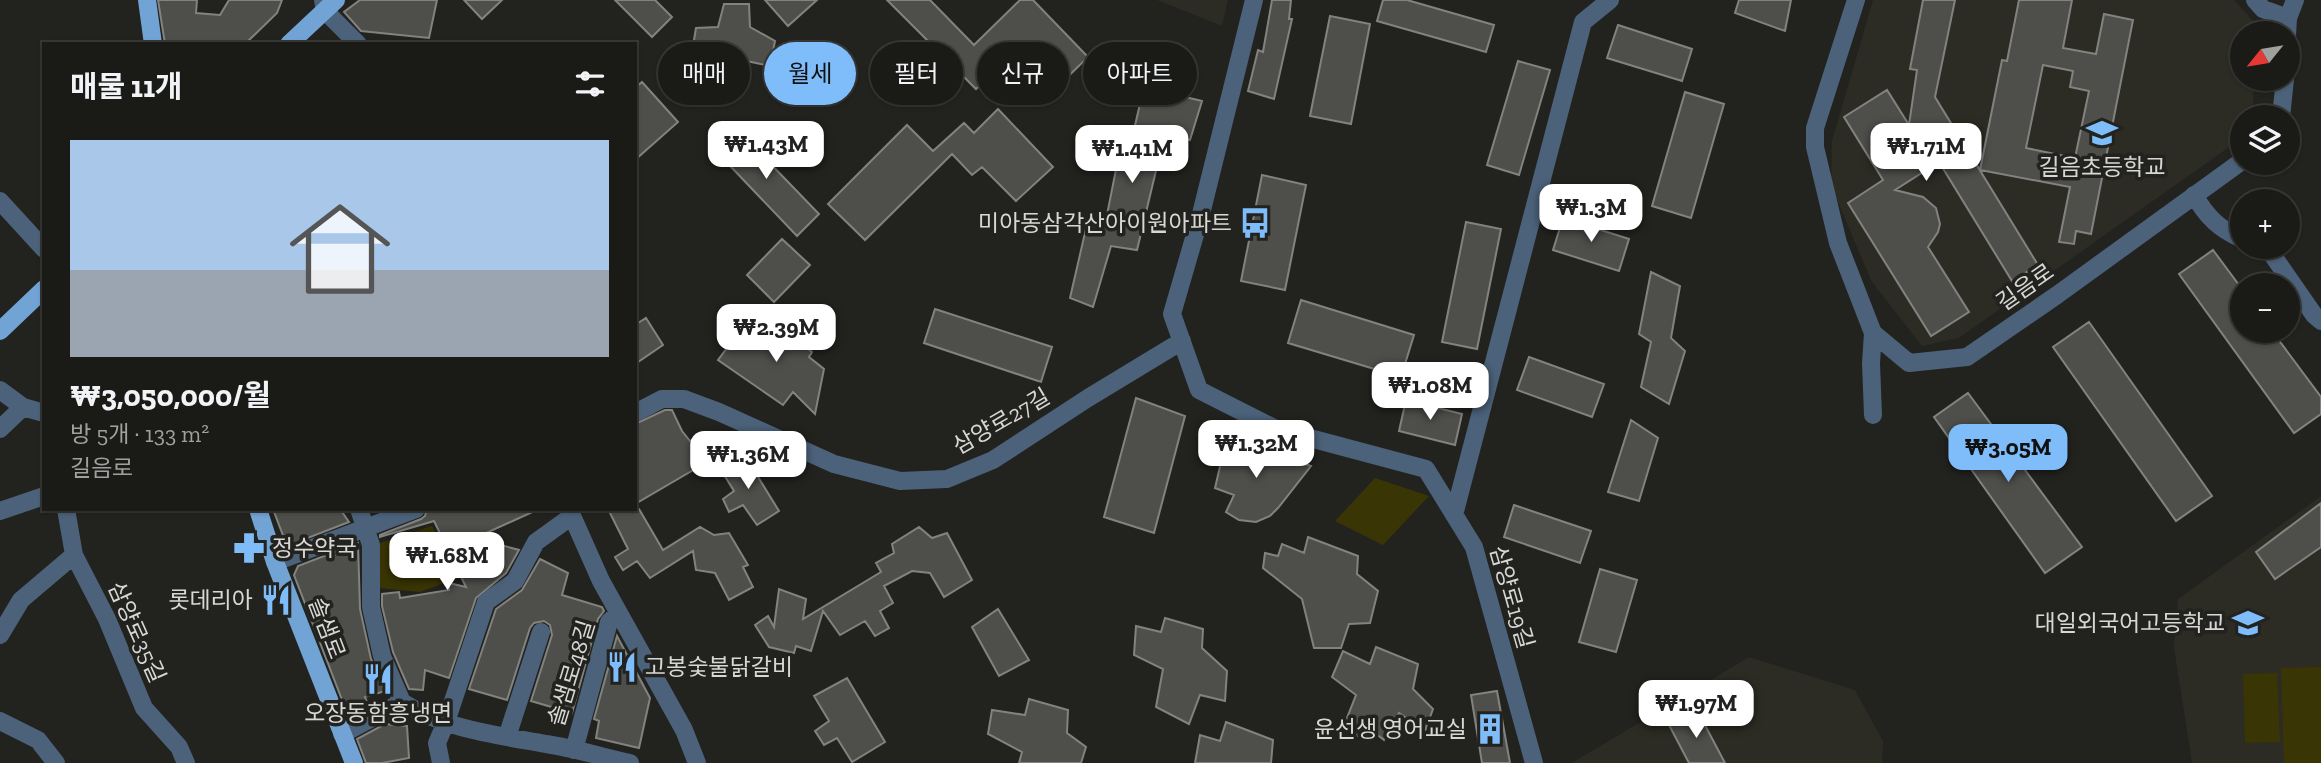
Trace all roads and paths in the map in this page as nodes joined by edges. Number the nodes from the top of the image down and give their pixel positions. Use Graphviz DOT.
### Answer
graph roads {
  1 [pos="146,0"];
  2 [pos="1254,0"];
  3 [pos="1610,0"];
  4 [pos="1856,0"];
  5 [pos="2255,0"];
  6 [pos="2295,0"];
  7 [pos="328,4"];
  8 [pos="2280,21"];
  9 [pos="2290,21"];
  10 [pos="153,42"];
  11 [pos="291,42"];
  12 [pos="356,42"];
  13 [pos="2230,170"];
  14 [pos="2194,195"];
  15 [pos="0,201"];
  16 [pos="2230,234"];
  17 [pos="42,247"];
  18 [pos="2275,259"];
  19 [pos="42,291"];
  20 [pos="2321,321"];
  21 [pos="0,331"];
  22 [pos="1873,333"];
  23 [pos="1182,341"];
  24 [pos="0,390"];
  25 [pos="23,407"];
  26 [pos="42,412"];
  27 [pos="637,412"];
  28 [pos="1873,415"];
  29 [pos="0,429"];
  30 [pos="42,497"];
  31 [pos="0,511"];
  32 [pos="66,511"];
  33 [pos="259,511"];
  34 [pos="360,511"];
  35 [pos="410,511"];
  36 [pos="571,513"];
  37 [pos="1454,514"];
  38 [pos="365,527"];
  39 [pos="74,555"];
  40 [pos="275,562"];
  41 [pos="619,613"];
  42 [pos="541,632"];
  43 [pos="0,635"];
  44 [pos="402,702"];
  45 [pos="0,721"];
  46 [pos="446,722"];
  47 [pos="342,734"];
  48 [pos="507,737"];
  49 [pos="574,750"];
  50 [pos="56,763"];
  51 [pos="186,763"];
  52 [pos="354,763"];
  53 [pos="441,763"];
  54 [pos="630,763"];
  55 [pos="697,763"];
  56 [pos="1534,763"];
  1 -- 10 [label="main road"];
  2 -- 23 [label="street, 삼양로19길"];
  3 -- 37 [label="street"];
  4 -- 22 [label="street"];
  5 -- 8 [label="street"];
  6 -- 9 [label="street"];
  7 -- 11 [label="main road"];
  7 -- 12 [label="street"];
  13 -- 14 [label="street, 길음로"];
  14 -- 16 [label="street"];
  14 -- 22 [label="street, 길음로"];
  15 -- 17 [label="street"];
  18 -- 20 [label="street"];
  19 -- 21 [label="main road"];
  22 -- 28 [label="street"];
  23 -- 27 [label="street, 삼양로27길"];
  23 -- 37 [label="street, 삼양로19길"];
  24 -- 25 [label="street"];
  25 -- 26 [label="street"];
  25 -- 29 [label="street"];
  30 -- 31 [label="street"];
  32 -- 39 [label="street, 삼양로35길"];
  33 -- 40 [label="main road, 솔샘로"];
  34 -- 38 [label="street"];
  35 -- 38 [label="street"];
  36 -- 41 [label="street"];
  36 -- 46 [label="street"];
  37 -- 56 [label="street, 삼양로19길"];
  38 -- 40 [label="street"];
  38 -- 44 [label="street"];
  39 -- 43 [label="street"];
  39 -- 51 [label="street, 삼양로35길"];
  40 -- 47 [label="main road, 솔샘로"];
  41 -- 49 [label="street, 솔샘로48길"];
  41 -- 55 [label="street"];
  42 -- 48 [label="street, 솔샘로48길"];
  44 -- 46 [label="street, 솔샘로48길"];
  44 -- 47 [label="street"];
  45 -- 50 [label="street"];
  46 -- 48 [label="street, 솔샘로48길"];
  46 -- 53 [label="street"];
  47 -- 52 [label="main road, 솔샘로"];
  48 -- 49 [label="street, 솔샘로48길"];
  49 -- 54 [label="street, 솔샘로48길"];
}
